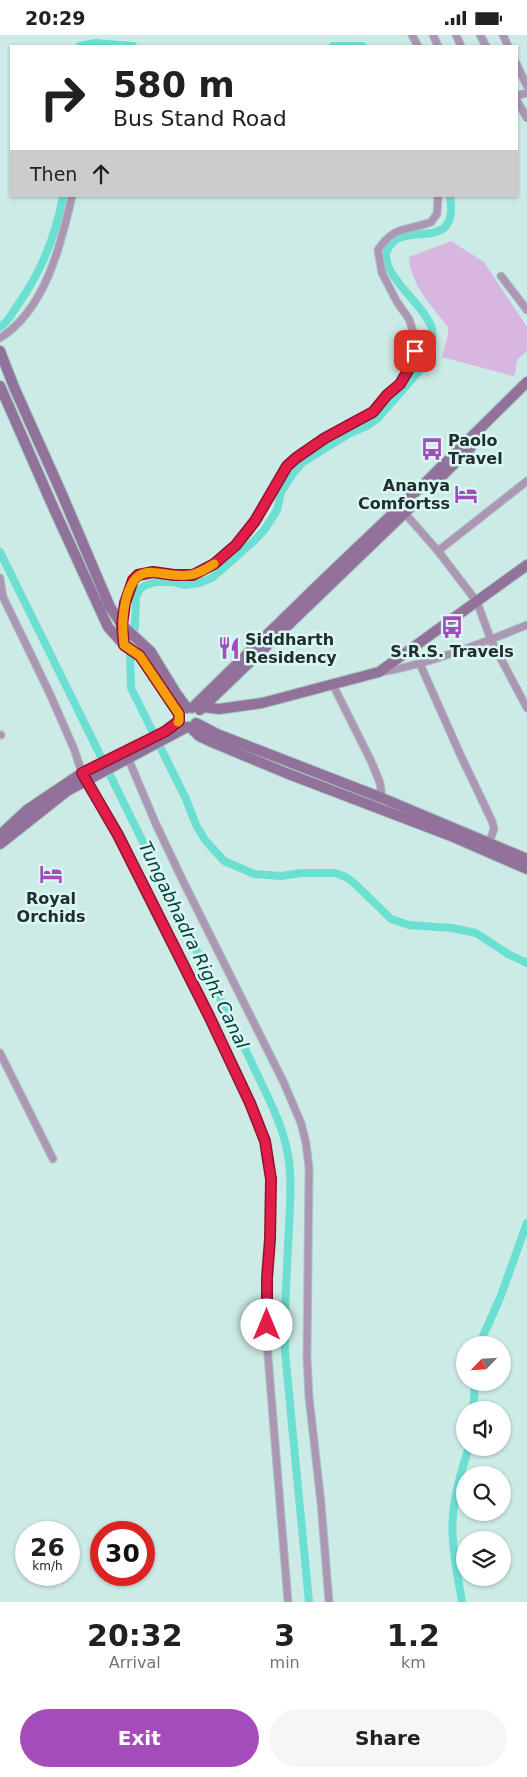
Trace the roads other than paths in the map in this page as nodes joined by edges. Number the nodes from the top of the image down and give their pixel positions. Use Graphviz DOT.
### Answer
graph roads {
  1 [pos="518,67"];
  2 [pos="527,86"];
  3 [pos="518,102"];
  4 [pos="527,118"];
  5 [pos="72,197"];
  6 [pos="438,197"];
  7 [pos="501,276"];
  8 [pos="527,310"];
  9 [pos="0,338"];
  10 [pos="0,351"];
  11 [pos="527,382"];
  12 [pos="0,386"];
  13 [pos="527,391"];
  14 [pos="527,481"];
  15 [pos="402,511"];
  16 [pos="438,551"];
  17 [pos="527,565"];
  18 [pos="0,579"];
  19 [pos="477,602"];
  20 [pos="527,625"];
  21 [pos="124,627"];
  22 [pos="491,640"];
  23 [pos="125,646"];
  24 [pos="420,664"];
  25 [pos="379,672"];
  26 [pos="333,685"];
  27 [pos="527,708"];
  28 [pos="190,716"];
  29 [pos="122,758"];
  30 [pos="86,775"];
  31 [pos="382,799"];
  32 [pos="0,835"];
  33 [pos="489,843"];
  34 [pos="0,844"];
  35 [pos="527,859"];
  36 [pos="527,869"];
  37 [pos="0,1053"];
  38 [pos="53,1159"];
  39 [pos="288,1602"];
  40 [pos="329,1602"];
  1 -- 2 [label="street"];
  3 -- 4 [label="street"];
  5 -- 9 [label="street"];
  6 -- 21 [label="street"];
  7 -- 8 [label="street"];
  10 -- 21 [label="main road"];
  11 -- 15 [label="main road"];
  12 -- 23 [label="main road"];
  13 -- 15 [label="main road"];
  14 -- 16 [label="street"];
  15 -- 16 [label="street"];
  15 -- 28 [label="main road"];
  16 -- 19 [label="street"];
  17 -- 19 [label="main road"];
  18 -- 30 [label="street"];
  19 -- 22 [label="street"];
  19 -- 25 [label="main road"];
  20 -- 22 [label="street"];
  21 -- 23 [label="street"];
  21 -- 28 [label="main road"];
  22 -- 24 [label="street"];
  22 -- 27 [label="street"];
  23 -- 28 [label="main road"];
  24 -- 25 [label="street"];
  24 -- 33 [label="street"];
  25 -- 26 [label="main road"];
  26 -- 28 [label="main road"];
  26 -- 31 [label="street"];
  28 -- 29 [label="main road"];
  28 -- 31 [label="main road"];
  28 -- 36 [label="main road"];
  29 -- 30 [label="main road"];
  29 -- 40 [label="street"];
  30 -- 32 [label="main road"];
  30 -- 34 [label="main road"];
  30 -- 39 [label="street"];
  31 -- 33 [label="main road"];
  33 -- 35 [label="main road"];
  37 -- 38 [label="street"];
}
